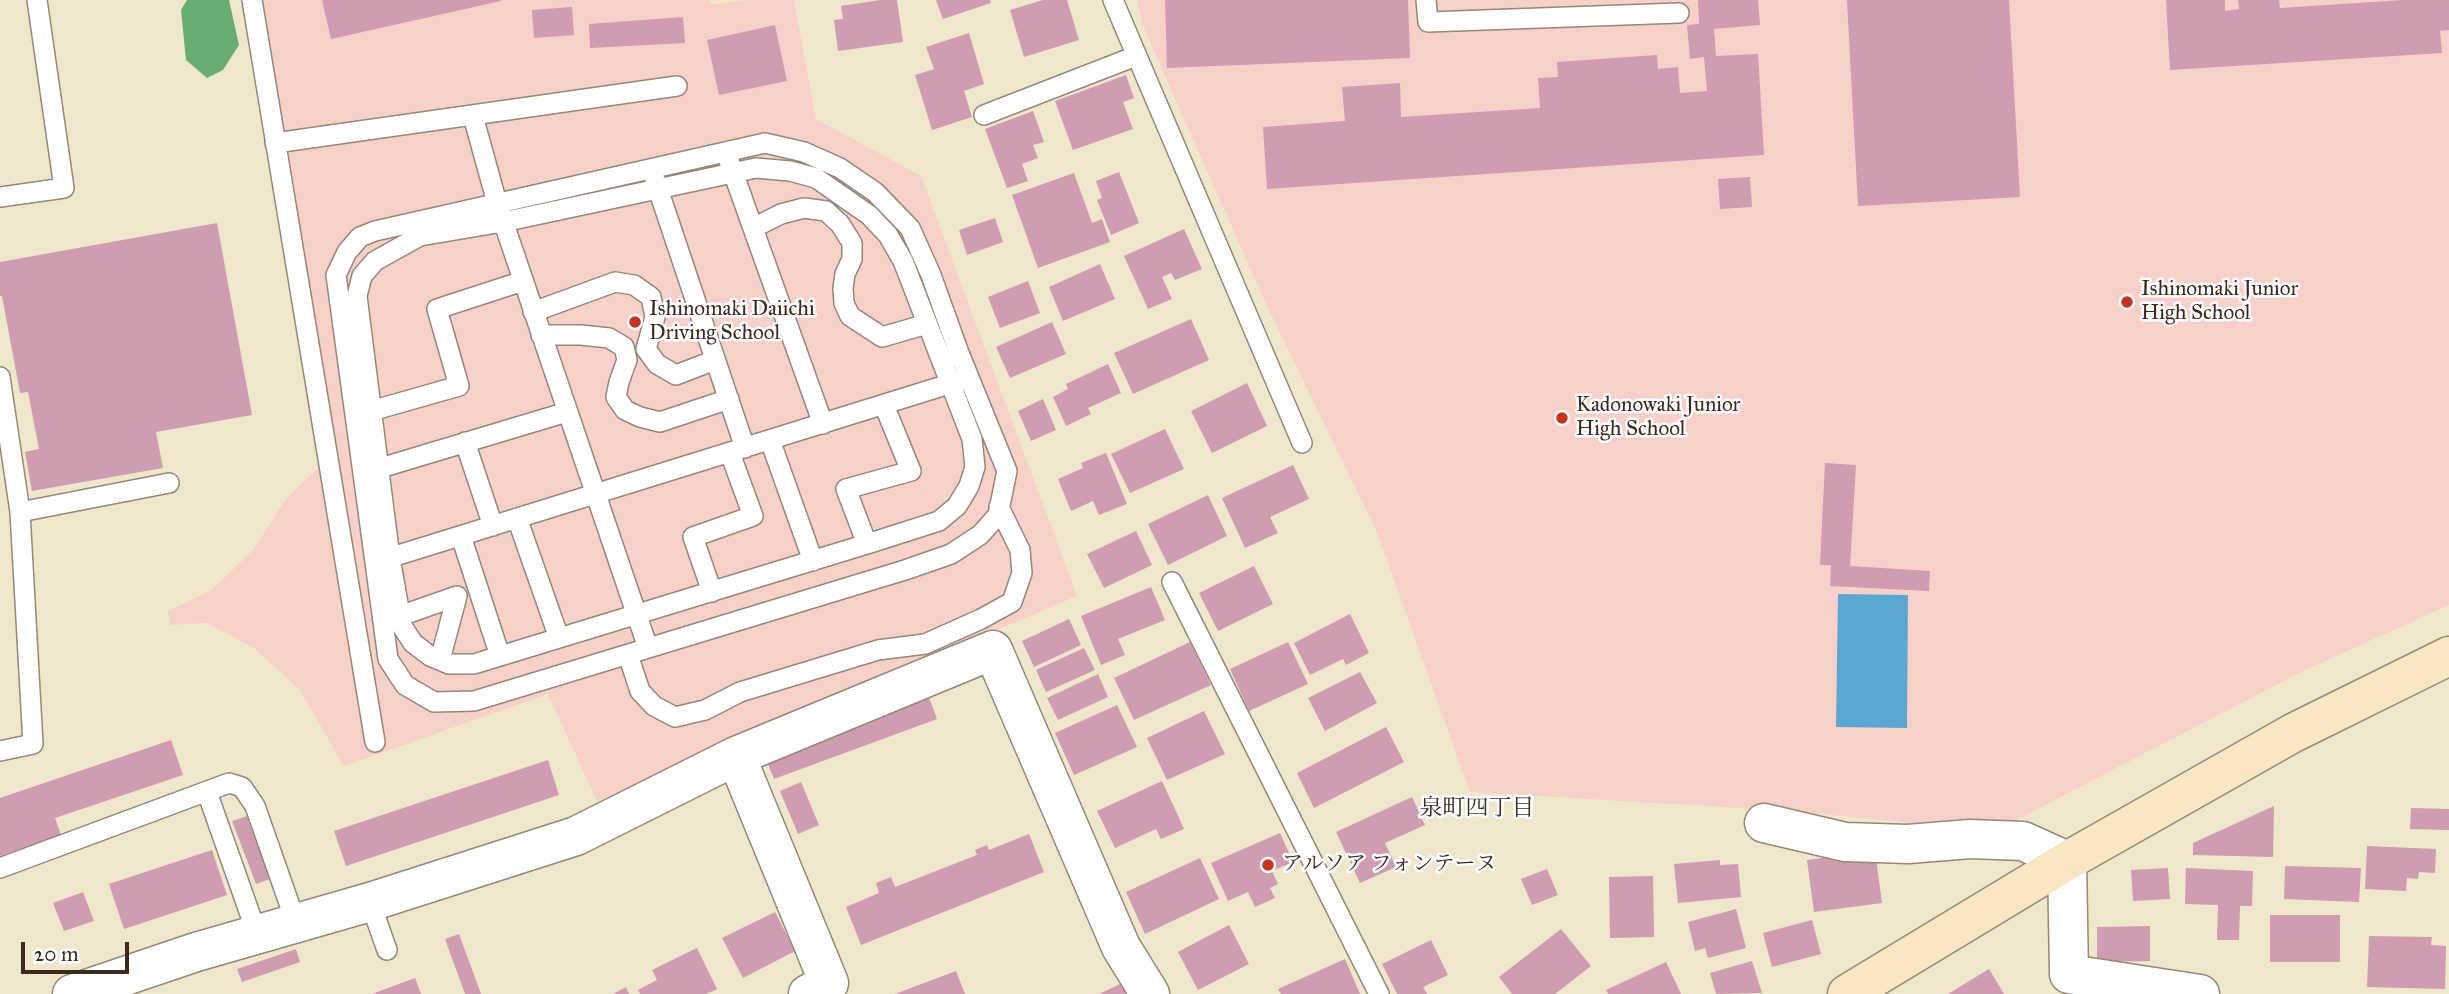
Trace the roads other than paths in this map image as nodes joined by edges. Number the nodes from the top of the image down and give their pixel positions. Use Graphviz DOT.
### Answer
graph roads {
  1 [pos="37,0"];
  2 [pos="252,0"];
  3 [pos="1112,0"];
  4 [pos="1426,0"];
  5 [pos="1679,13"];
  6 [pos="1136,56"];
  7 [pos="677,86"];
  8 [pos="984,115"];
  9 [pos="473,116"];
  10 [pos="275,143"];
  11 [pos="726,152"];
  12 [pos="651,169"];
  13 [pos="733,173"];
  14 [pos="658,190"];
  15 [pos="0,197"];
  16 [pos="500,213"];
  17 [pos="753,228"];
  18 [pos="523,281"];
  19 [pos="533,312"];
  20 [pos="927,324"];
  21 [pos="541,335"];
  22 [pos="715,360"];
  23 [pos="0,377"];
  24 [pos="960,381"];
  25 [pos="729,399"];
  26 [pos="884,405"];
  27 [pos="372,411"];
  28 [pos="567,412"];
  29 [pos="823,424"];
  30 [pos="770,440"];
  31 [pos="464,442"];
  32 [pos="1302,443"];
  33 [pos="738,450"];
  34 [pos="371,470"];
  35 [pos="169,482"];
  36 [pos="595,494"];
  37 [pos="999,507"];
  38 [pos="20,512"];
  39 [pos="517,518"];
  40 [pos="493,526"];
  41 [pos="461,536"];
  42 [pos="867,544"];
  43 [pos="383,560"];
  44 [pos="813,561"];
  45 [pos="1172,582"];
  46 [pos="712,592"];
  47 [pos="637,615"];
  48 [pos="400,616"];
  49 [pos="559,638"];
  50 [pos="648,648"];
  51 [pos="628,655"];
  52 [pos="500,656"];
  53 [pos="2449,656"];
  54 [pos="440,660"];
  55 [pos="375,742"];
  56 [pos="0,751"];
  57 [pos="736,756"];
  58 [pos="207,792"];
  59 [pos="1765,823"];
  60 [pos="2067,861"];
  61 [pos="0,868"];
  62 [pos="369,902"];
  63 [pos="296,923"];
  64 [pos="257,934"];
  65 [pos="387,950"];
  66 [pos="2070,984"];
  67 [pos="93,991"];
  68 [pos="808,994"];
  69 [pos="1150,994"];
  70 [pos="1379,994"];
  71 [pos="1847,994"];
  72 [pos="2200,994"];
  1 -- 15 [label="lane"];
  2 -- 10 [label="lane"];
  3 -- 6 [label="lane"];
  4 -- 5 [label="lane"];
  6 -- 8 [label="lane"];
  6 -- 32 [label="lane"];
  7 -- 9 [label="lane"];
  9 -- 10 [label="lane"];
  9 -- 16 [label="lane"];
  10 -- 55 [label="lane"];
  11 -- 12 [label="lane"];
  11 -- 13 [label="lane"];
  11 -- 24 [label="lane"];
  12 -- 14 [label="lane"];
  12 -- 16 [label="lane"];
  13 -- 14 [label="lane"];
  13 -- 17 [label="lane"];
  13 -- 20 [label="lane"];
  14 -- 16 [label="lane"];
  14 -- 22 [label="lane"];
  16 -- 18 [label="lane"];
  16 -- 27 [label="lane"];
  16 -- 34 [label="lane"];
  17 -- 20 [label="lane"];
  17 -- 29 [label="lane"];
  18 -- 19 [label="lane"];
  18 -- 27 [label="lane"];
  19 -- 21 [label="lane"];
  19 -- 22 [label="lane"];
  20 -- 24 [label="lane"];
  21 -- 25 [label="lane"];
  21 -- 28 [label="lane"];
  22 -- 25 [label="lane"];
  23 -- 38 [label="lane"];
  24 -- 26 [label="lane"];
  24 -- 37 [label="lane"];
  24 -- 42 [label="lane"];
  25 -- 33 [label="lane"];
  26 -- 29 [label="lane"];
  26 -- 42 [label="lane"];
  27 -- 34 [label="lane"];
  28 -- 31 [label="lane"];
  28 -- 36 [label="lane"];
  29 -- 30 [label="lane"];
  30 -- 33 [label="lane"];
  30 -- 44 [label="lane"];
  31 -- 34 [label="lane"];
  31 -- 40 [label="lane"];
  33 -- 36 [label="lane"];
  33 -- 46 [label="lane"];
  34 -- 43 [label="lane"];
  35 -- 38 [label="lane"];
  36 -- 39 [label="lane"];
  36 -- 47 [label="lane"];
  37 -- 50 [label="lane"];
  37 -- 51 [label="lane"];
  38 -- 56 [label="lane"];
  39 -- 40 [label="lane"];
  39 -- 49 [label="lane"];
  40 -- 41 [label="lane"];
  41 -- 43 [label="lane"];
  41 -- 52 [label="lane"];
  42 -- 44 [label="lane"];
  43 -- 48 [label="lane"];
  43 -- 51 [label="lane"];
  44 -- 46 [label="lane"];
  45 -- 70 [label="lane"];
  46 -- 47 [label="lane"];
  47 -- 49 [label="lane"];
  47 -- 50 [label="lane"];
  48 -- 54 [label="lane"];
  48 -- 54 [label="lane"];
  49 -- 52 [label="lane"];
  50 -- 51 [label="lane"];
  52 -- 54 [label="lane"];
  53 -- 60 [label="street"];
  57 -- 62 [label="street"];
  57 -- 68 [label="street"];
  57 -- 69 [label="street"];
  58 -- 61 [label="lane"];
  58 -- 63 [label="lane"];
  58 -- 64 [label="lane"];
  59 -- 60 [label="street"];
  60 -- 66 [label="street"];
  60 -- 71 [label="street"];
  62 -- 63 [label="street"];
  62 -- 65 [label="lane"];
  63 -- 64 [label="street"];
  64 -- 67 [label="street"];
  66 -- 72 [label="street"];
}
